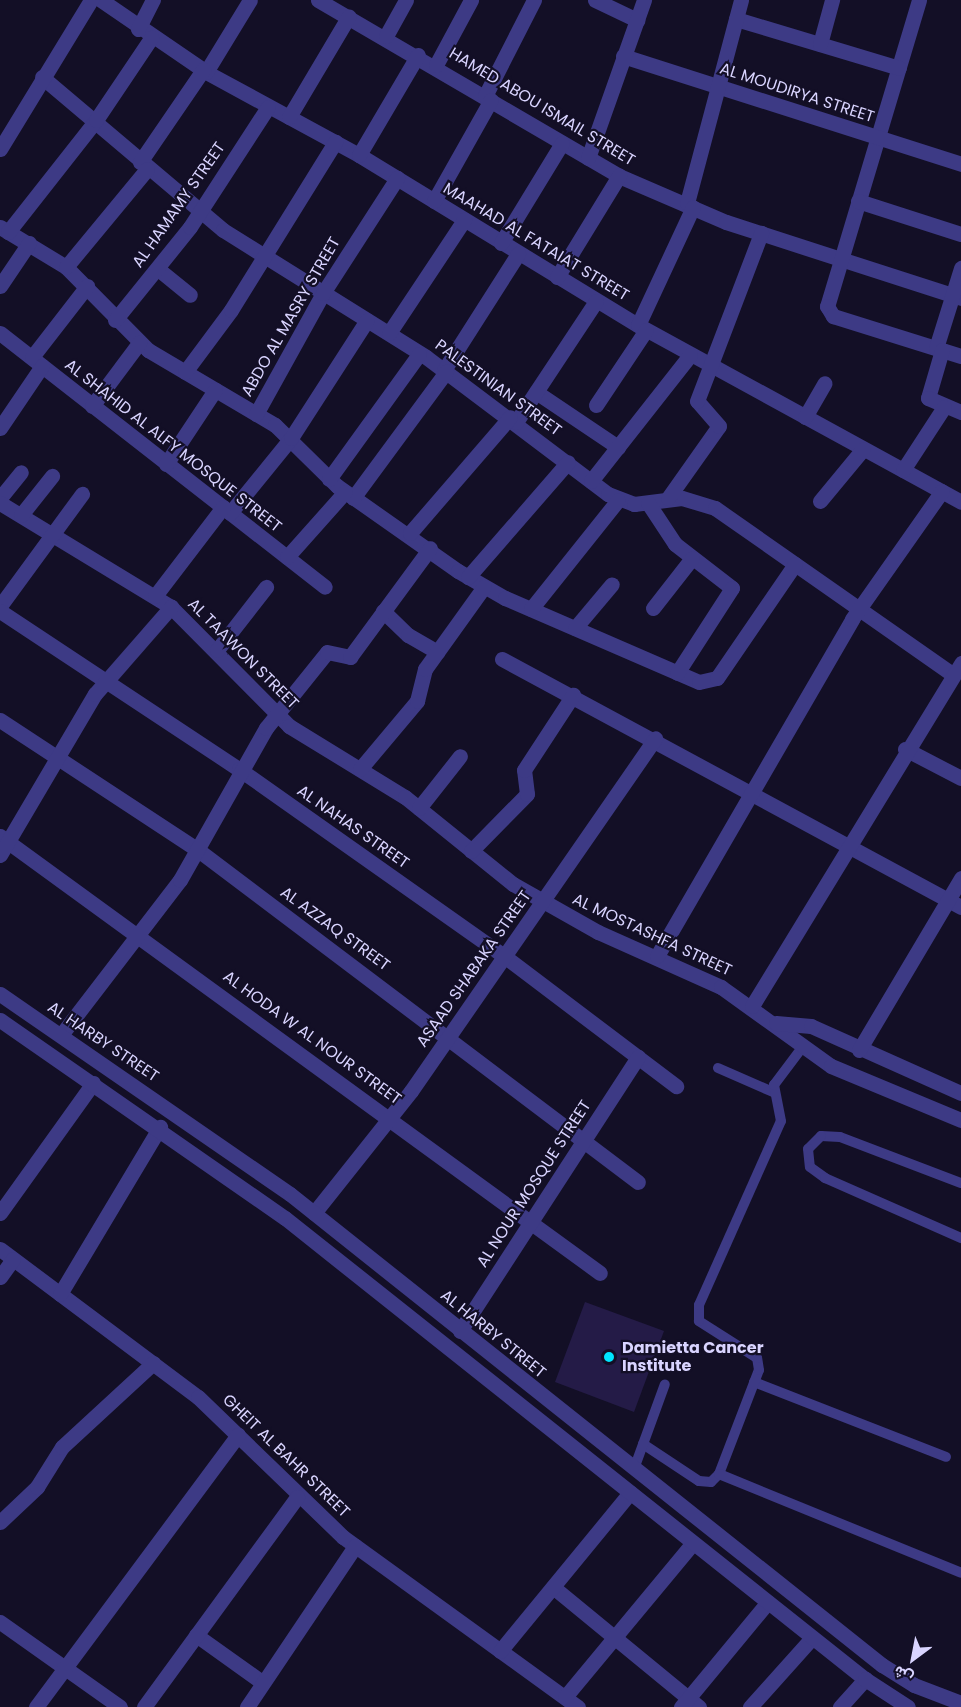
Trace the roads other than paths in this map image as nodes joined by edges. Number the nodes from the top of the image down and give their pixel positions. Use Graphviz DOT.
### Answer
graph roads {
  1 [pos="91,0"];
  2 [pos="101,0"];
  3 [pos="153,0"];
  4 [pos="250,0"];
  5 [pos="406,0"];
  6 [pos="471,0"];
  7 [pos="534,0"];
  8 [pos="595,0"];
  9 [pos="644,0"];
  10 [pos="741,0"];
  11 [pos="832,0"];
  12 [pos="919,0"];
  13 [pos="328,2"];
  14 [pos="349,16"];
  15 [pos="736,19"];
  16 [pos="637,20"];
  17 [pos="138,29"];
  18 [pos="386,36"];
  19 [pos="152,38"];
  20 [pos="819,44"];
  21 [pos="418,55"];
  22 [pos="622,56"];
  23 [pos="436,65"];
  24 [pos="898,68"];
  25 [pos="205,71"];
  26 [pos="42,77"];
  27 [pos="718,87"];
  28 [pos="488,98"];
  29 [pos="268,107"];
  30 [pos="289,117"];
  31 [pos="96,120"];
  32 [pos="877,137"];
  33 [pos="335,142"];
  34 [pos="562,143"];
  35 [pos="0,149"];
  36 [pos="359,155"];
  37 [pos="588,158"];
  38 [pos="961,164"];
  39 [pos="144,166"];
  40 [pos="619,176"];
  41 [pos="397,178"];
  42 [pos="434,201"];
  43 [pos="858,201"];
  44 [pos="690,205"];
  45 [pos="200,212"];
  46 [pos="464,220"];
  47 [pos="4,229"];
  48 [pos="762,233"];
  49 [pos="961,234"];
  50 [pos="29,243"];
  51 [pos="501,243"];
  52 [pos="518,254"];
  53 [pos="262,256"];
  54 [pos="841,259"];
  55 [pos="66,267"];
  56 [pos="961,268"];
  57 [pos="158,269"];
  58 [pos="558,278"];
  59 [pos="0,286"];
  60 [pos="87,286"];
  61 [pos="323,293"];
  62 [pos="190,295"];
  63 [pos="957,296"];
  64 [pos="596,301"];
  65 [pos="115,320"];
  66 [pos="367,320"];
  67 [pos="642,327"];
  68 [pos="0,333"];
  69 [pos="389,333"];
  70 [pos="139,343"];
  71 [pos="939,349"];
  72 [pos="419,354"];
  73 [pos="690,355"];
  74 [pos="961,356"];
  75 [pos="37,361"];
  76 [pos="711,366"];
  77 [pos="445,371"];
  78 [pos="185,372"];
  79 [pos="825,383"];
  80 [pos="215,390"];
  81 [pos="536,392"];
  82 [pos="596,405"];
  83 [pos="92,406"];
  84 [pos="944,407"];
  85 [pos="961,412"];
  86 [pos="256,414"];
  87 [pos="805,417"];
  88 [pos="513,420"];
  89 [pos="0,428"];
  90 [pos="291,438"];
  91 [pos="618,447"];
  92 [pos="863,448"];
  93 [pos="568,462"];
  94 [pos="166,464"];
  95 [pos="903,470"];
  96 [pos="21,472"];
  97 [pos="52,476"];
  98 [pos="329,479"];
  99 [pos="591,481"];
  100 [pos="942,491"];
  101 [pos="82,494"];
  102 [pos="349,495"];
  103 [pos="0,498"];
  104 [pos="668,498"];
  105 [pos="618,500"];
  106 [pos="820,501"];
  107 [pos="961,502"];
  108 [pos="0,503"];
  109 [pos="648,503"];
  110 [pos="227,510"];
  111 [pos="21,515"];
  112 [pos="410,533"];
  113 [pos="51,536"];
  114 [pos="430,548"];
  115 [pos="287,557"];
  116 [pos="692,558"];
  117 [pos="795,564"];
  118 [pos="468,577"];
  119 [pos="612,584"];
  120 [pos="266,587"];
  121 [pos="325,587"];
  122 [pos="484,587"];
  123 [pos="155,596"];
  124 [pos="0,606"];
  125 [pos="171,607"];
  126 [pos="653,608"];
  127 [pos="531,609"];
  128 [pos="858,609"];
  129 [pos="0,611"];
  130 [pos="383,611"];
  131 [pos="574,628"];
  132 [pos="217,650"];
  133 [pos="438,652"];
  134 [pos="502,659"];
  135 [pos="956,669"];
  136 [pos="677,673"];
  137 [pos="106,679"];
  138 [pos="573,695"];
  139 [pos="276,716"];
  140 [pos="0,720"];
  141 [pos="655,738"];
  142 [pos="905,749"];
  143 [pos="460,756"];
  144 [pos="59,758"];
  145 [pos="239,769"];
  146 [pos="360,769"];
  147 [pos="961,778"];
  148 [pos="752,792"];
  149 [pos="419,808"];
  150 [pos="5,839"];
  151 [pos="848,845"];
  152 [pos="198,850"];
  153 [pos="471,851"];
  154 [pos="0,855"];
  155 [pos="961,878"];
  156 [pos="542,901"];
  157 [pos="954,904"];
  158 [pos="139,932"];
  159 [pos="504,956"];
  160 [pos="657,956"];
  161 [pos="0,994"];
  162 [pos="752,1006"];
  163 [pos="27,1012"];
  164 [pos="0,1020"];
  165 [pos="776,1023"];
  166 [pos="15,1030"];
  167 [pos="61,1035"];
  168 [pos="450,1036"];
  169 [pos="801,1049"];
  170 [pos="859,1050"];
  171 [pos="638,1057"];
  172 [pos="718,1068"];
  173 [pos="93,1083"];
  174 [pos="676,1086"];
  175 [pos="773,1092"];
  176 [pos="961,1093"];
  177 [pos="390,1118"];
  178 [pos="961,1120"];
  179 [pos="160,1127"];
  180 [pos="584,1140"];
  181 [pos="638,1182"];
  182 [pos="961,1184"];
  183 [pos="0,1213"];
  184 [pos="314,1213"];
  185 [pos="531,1222"];
  186 [pos="961,1238"];
  187 [pos="0,1249"];
  188 [pos="13,1259"];
  189 [pos="600,1273"];
  190 [pos="0,1277"];
  191 [pos="60,1294"];
  192 [pos="460,1331"];
  193 [pos="153,1363"];
  194 [pos="754,1382"];
  195 [pos="665,1383"];
  196 [pos="238,1435"];
  197 [pos="643,1444"];
  198 [pos="946,1457"];
  199 [pos="634,1469"];
  200 [pos="719,1474"];
  201 [pos="630,1493"];
  202 [pos="297,1497"];
  203 [pos="0,1522"];
  204 [pos="693,1543"];
  205 [pos="355,1546"];
  206 [pos="961,1573"];
  207 [pos="553,1587"];
  208 [pos="768,1602"];
  209 [pos="3,1629"];
  210 [pos="196,1635"];
  211 [pos="614,1638"];
  212 [pos="813,1638"];
  213 [pos="500,1651"];
  214 [pos="64,1669"];
  215 [pos="865,1679"];
  216 [pos="262,1682"];
  217 [pos="565,1697"];
  218 [pos="961,1703"];
  219 [pos="690,1704"];
  220 [pos="36,1707"];
  221 [pos="120,1707"];
  222 [pos="144,1707"];
  223 [pos="247,1707"];
  224 [pos="578,1707"];
  225 [pos="750,1707"];
  226 [pos="840,1707"];
  227 [pos="908,1707"];
  1 -- 26 [label="street"];
  2 -- 17 [label="street, MAAHAD AL FATAIAT STREET"];
  3 -- 17 [label="street"];
  4 -- 25 [label="street"];
  5 -- 18 [label="street"];
  6 -- 23 [label="street"];
  7 -- 28 [label="street"];
  8 -- 16 [label="street"];
  9 -- 16 [label="street"];
  10 -- 15 [label="street"];
  11 -- 20 [label="street"];
  12 -- 24 [label="street"];
  13 -- 14 [label="street, HAMED ABOU ISMAIL STREET"];
  14 -- 18 [label="street, HAMED ABOU ISMAIL STREET"];
  14 -- 30 [label="street"];
  15 -- 20 [label="street"];
  15 -- 27 [label="street"];
  16 -- 22 [label="street"];
  17 -- 19 [label="street, MAAHAD AL FATAIAT STREET"];
  18 -- 21 [label="street, HAMED ABOU ISMAIL STREET"];
  19 -- 25 [label="street, MAAHAD AL FATAIAT STREET"];
  19 -- 31 [label="street"];
  20 -- 24 [label="street"];
  21 -- 23 [label="street, HAMED ABOU ISMAIL STREET"];
  21 -- 36 [label="street"];
  22 -- 27 [label="street, AL MOUDIRYA STREET"];
  22 -- 37 [label="street"];
  23 -- 28 [label="street, HAMED ABOU ISMAIL STREET"];
  24 -- 32 [label="street"];
  25 -- 29 [label="street, MAAHAD AL FATAIAT STREET"];
  25 -- 39 [label="street"];
  26 -- 31 [label="street, PALESTINIAN STREET"];
  26 -- 35 [label="street"];
  27 -- 32 [label="street, AL MOUDIRYA STREET"];
  27 -- 44 [label="street"];
  28 -- 34 [label="street, HAMED ABOU ISMAIL STREET"];
  28 -- 42 [label="street"];
  29 -- 30 [label="street, MAAHAD AL FATAIAT STREET"];
  29 -- 45 [label="street, AL HAMAMY STREET"];
  30 -- 33 [label="street, MAAHAD AL FATAIAT STREET"];
  31 -- 39 [label="street, PALESTINIAN STREET"];
  31 -- 47 [label="street"];
  32 -- 38 [label="street, AL MOUDIRYA STREET"];
  32 -- 43 [label="street"];
  33 -- 36 [label="street, MAAHAD AL FATAIAT STREET"];
  33 -- 53 [label="street"];
  34 -- 37 [label="street, HAMED ABOU ISMAIL STREET"];
  34 -- 51 [label="street"];
  36 -- 41 [label="street, MAAHAD AL FATAIAT STREET"];
  37 -- 40 [label="street, HAMED ABOU ISMAIL STREET"];
  39 -- 45 [label="street, PALESTINIAN STREET"];
  39 -- 55 [label="street"];
  40 -- 44 [label="street, HAMED ABOU ISMAIL STREET"];
  40 -- 58 [label="street"];
  41 -- 42 [label="street, MAAHAD AL FATAIAT STREET"];
  41 -- 61 [label="street, ABDO AL MASRY STREET"];
  42 -- 46 [label="street, MAAHAD AL FATAIAT STREET"];
  43 -- 49 [label="street"];
  43 -- 54 [label="street"];
  44 -- 48 [label="street, HAMED ABOU ISMAIL STREET"];
  44 -- 67 [label="street"];
  45 -- 53 [label="street, PALESTINIAN STREET"];
  45 -- 57 [label="street, AL HAMAMY STREET"];
  46 -- 51 [label="street, MAAHAD AL FATAIAT STREET"];
  46 -- 69 [label="street"];
  47 -- 50 [label="street"];
  48 -- 54 [label="street, HAMED ABOU ISMAIL STREET"];
  48 -- 76 [label="street"];
  50 -- 55 [label="street"];
  50 -- 59 [label="street"];
  51 -- 52 [label="street, MAAHAD AL FATAIAT STREET"];
  52 -- 58 [label="street, MAAHAD AL FATAIAT STREET"];
  52 -- 77 [label="street"];
  53 -- 61 [label="street, PALESTINIAN STREET"];
  53 -- 78 [label="street"];
  54 -- 63 [label="street, HAMED ABOU ISMAIL STREET"];
  54 -- 71 [label="street"];
  55 -- 60 [label="street"];
  56 -- 63 [label="street"];
  57 -- 62 [label="street"];
  57 -- 65 [label="street, AL HAMAMY STREET"];
  58 -- 64 [label="street, MAAHAD AL FATAIAT STREET"];
  60 -- 65 [label="street"];
  60 -- 75 [label="street"];
  61 -- 66 [label="street, PALESTINIAN STREET"];
  61 -- 86 [label="street, ABDO AL MASRY STREET"];
  63 -- 71 [label="street"];
  64 -- 67 [label="street, MAAHAD AL FATAIAT STREET"];
  64 -- 81 [label="street"];
  65 -- 70 [label="street"];
  66 -- 69 [label="street, PALESTINIAN STREET"];
  66 -- 90 [label="street"];
  67 -- 73 [label="street, MAAHAD AL FATAIAT STREET"];
  67 -- 82 [label="street"];
  68 -- 75 [label="street, AL SHAHID AL ALFY MOSQUE STREET"];
  69 -- 72 [label="street, PALESTINIAN STREET"];
  70 -- 78 [label="street"];
  70 -- 83 [label="street"];
  71 -- 74 [label="street"];
  71 -- 84 [label="street"];
  72 -- 77 [label="street, PALESTINIAN STREET"];
  72 -- 98 [label="street"];
  73 -- 76 [label="street, MAAHAD AL FATAIAT STREET"];
  73 -- 91 [label="street"];
  75 -- 83 [label="street, AL SHAHID AL ALFY MOSQUE STREET"];
  75 -- 89 [label="street"];
  76 -- 87 [label="street, MAAHAD AL FATAIAT STREET"];
  76 -- 104 [label="street"];
  77 -- 88 [label="street, PALESTINIAN STREET"];
  77 -- 102 [label="street"];
  78 -- 80 [label="street"];
  79 -- 87 [label="street"];
  80 -- 86 [label="street"];
  80 -- 94 [label="street"];
  81 -- 88 [label="street"];
  81 -- 91 [label="street"];
  83 -- 94 [label="street, AL SHAHID AL ALFY MOSQUE STREET"];
  84 -- 85 [label="street"];
  84 -- 95 [label="street"];
  86 -- 90 [label="street"];
  87 -- 92 [label="street, MAAHAD AL FATAIAT STREET"];
  88 -- 93 [label="street, PALESTINIAN STREET"];
  88 -- 112 [label="street"];
  90 -- 98 [label="street"];
  90 -- 110 [label="street"];
  91 -- 99 [label="street"];
  92 -- 95 [label="street, MAAHAD AL FATAIAT STREET"];
  92 -- 106 [label="street"];
  93 -- 99 [label="street, PALESTINIAN STREET"];
  93 -- 118 [label="street"];
  94 -- 110 [label="street, AL SHAHID AL ALFY MOSQUE STREET"];
  95 -- 100 [label="street, MAAHAD AL FATAIAT STREET"];
  96 -- 103 [label="street"];
  97 -- 111 [label="street"];
  98 -- 102 [label="street"];
  99 -- 105 [label="street, PALESTINIAN STREET"];
  100 -- 107 [label="street, MAAHAD AL FATAIAT STREET"];
  100 -- 128 [label="street"];
  101 -- 113 [label="street"];
  102 -- 112 [label="street"];
  102 -- 115 [label="street"];
  104 -- 109 [label="street, PALESTINIAN STREET"];
  104 -- 117 [label="street, PALESTINIAN STREET"];
  105 -- 109 [label="street, PALESTINIAN STREET"];
  105 -- 127 [label="street"];
  108 -- 111 [label="street, AL TAAWON STREET"];
  109 -- 116 [label="street"];
  110 -- 115 [label="street, AL SHAHID AL ALFY MOSQUE STREET"];
  110 -- 123 [label="street"];
  111 -- 113 [label="street, AL TAAWON STREET"];
  112 -- 114 [label="street"];
  113 -- 123 [label="street, AL TAAWON STREET"];
  113 -- 124 [label="street"];
  114 -- 118 [label="street"];
  114 -- 130 [label="street"];
  115 -- 121 [label="street, AL SHAHID AL ALFY MOSQUE STREET"];
  116 -- 126 [label="street"];
  116 -- 136 [label="street"];
  117 -- 128 [label="street, PALESTINIAN STREET"];
  117 -- 136 [label="street"];
  118 -- 122 [label="street"];
  119 -- 131 [label="street"];
  120 -- 132 [label="street"];
  122 -- 127 [label="street"];
  122 -- 133 [label="street"];
  123 -- 125 [label="street, AL TAAWON STREET"];
  125 -- 132 [label="street, AL TAAWON STREET"];
  125 -- 137 [label="street"];
  127 -- 131 [label="street"];
  128 -- 135 [label="street, PALESTINIAN STREET"];
  128 -- 148 [label="street"];
  129 -- 137 [label="street, AL NAHAS STREET"];
  130 -- 133 [label="street"];
  130 -- 139 [label="street"];
  131 -- 136 [label="street"];
  132 -- 139 [label="street, AL TAAWON STREET"];
  133 -- 146 [label="street"];
  134 -- 138 [label="street"];
  135 -- 142 [label="street"];
  137 -- 144 [label="street"];
  137 -- 145 [label="street, AL NAHAS STREET"];
  138 -- 141 [label="street"];
  138 -- 153 [label="street"];
  139 -- 145 [label="street"];
  139 -- 146 [label="street, AL TAAWON STREET"];
  140 -- 144 [label="street, AL AZZAQ STREET"];
  141 -- 148 [label="street"];
  141 -- 156 [label="street, ASAAD SHABAKA STREET"];
  142 -- 147 [label="street"];
  142 -- 151 [label="street"];
  143 -- 149 [label="street"];
  144 -- 150 [label="street"];
  144 -- 152 [label="street, AL AZZAQ STREET"];
  145 -- 152 [label="street"];
  145 -- 159 [label="street, AL NAHAS STREET"];
  146 -- 149 [label="street, AL TAAWON STREET"];
  148 -- 151 [label="street"];
  148 -- 160 [label="street"];
  149 -- 153 [label="street, AL TAAWON STREET"];
  150 -- 154 [label="street"];
  150 -- 158 [label="street, AL HODA W AL NOUR STREET"];
  151 -- 157 [label="street"];
  151 -- 162 [label="street"];
  152 -- 158 [label="street"];
  152 -- 168 [label="street, AL AZZAQ STREET"];
  153 -- 156 [label="street, AL TAAWON STREET"];
  155 -- 157 [label="street"];
  156 -- 159 [label="street, ASAAD SHABAKA STREET"];
  156 -- 160 [label="street, AL MOSTASHFA STREET"];
  157 -- 170 [label="street"];
  158 -- 167 [label="street"];
  158 -- 177 [label="street, AL HODA W AL NOUR STREET"];
  159 -- 168 [label="street, ASAAD SHABAKA STREET"];
  159 -- 171 [label="street, AL NAHAS STREET"];
  160 -- 162 [label="street, AL MOSTASHFA STREET"];
  161 -- 163 [label="street, AL HARBY STREET"];
  162 -- 165 [label="street, AL MOSTASHFA STREET"];
  163 -- 166 [label="street"];
  163 -- 167 [label="street, AL HARBY STREET"];
  164 -- 166 [label="street"];
  165 -- 169 [label="street, AL MOSTASHFA STREET"];
  165 -- 170 [label="street"];
  166 -- 173 [label="street"];
  167 -- 184 [label="street, AL HARBY STREET"];
  168 -- 177 [label="street, ASAAD SHABAKA STREET"];
  168 -- 180 [label="street, AL AZZAQ STREET"];
  169 -- 175 [label="lane"];
  169 -- 178 [label="street, AL MOSTASHFA STREET"];
  170 -- 176 [label="street"];
  171 -- 174 [label="street, AL NAHAS STREET"];
  171 -- 180 [label="street, AL NOUR MOSQUE STREET"];
  172 -- 175 [label="lane"];
  173 -- 179 [label="street"];
  173 -- 183 [label="street"];
  175 -- 194 [label="lane"];
  177 -- 184 [label="street, ASAAD SHABAKA STREET"];
  177 -- 185 [label="street, AL HODA W AL NOUR STREET"];
  179 -- 191 [label="street"];
  179 -- 201 [label="street"];
  180 -- 181 [label="street, AL AZZAQ STREET"];
  180 -- 185 [label="street, AL NOUR MOSQUE STREET"];
  182 -- 186 [label="lane"];
  184 -- 192 [label="street, AL HARBY STREET"];
  185 -- 189 [label="street, AL HODA W AL NOUR STREET"];
  185 -- 192 [label="street, AL NOUR MOSQUE STREET"];
  187 -- 188 [label="street, GHEIT AL BAHR STREET"];
  188 -- 190 [label="street"];
  188 -- 191 [label="street, GHEIT AL BAHR STREET"];
  191 -- 193 [label="street, GHEIT AL BAHR STREET"];
  192 -- 199 [label="street, AL HARBY STREET"];
  193 -- 196 [label="street, GHEIT AL BAHR STREET"];
  193 -- 203 [label="street"];
  194 -- 198 [label="lane"];
  194 -- 200 [label="lane"];
  195 -- 197 [label="lane"];
  196 -- 202 [label="street, GHEIT AL BAHR STREET"];
  196 -- 214 [label="street"];
  197 -- 199 [label="lane"];
  197 -- 200 [label="lane"];
  199 -- 218 [label="street, AL HARBY STREET"];
  200 -- 206 [label="lane"];
  201 -- 204 [label="street"];
  201 -- 207 [label="street"];
  202 -- 205 [label="street, GHEIT AL BAHR STREET"];
  202 -- 210 [label="street"];
  204 -- 208 [label="street"];
  204 -- 211 [label="street"];
  205 -- 213 [label="street, GHEIT AL BAHR STREET"];
  205 -- 216 [label="street"];
  207 -- 211 [label="street"];
  207 -- 213 [label="street"];
  208 -- 212 [label="street"];
  208 -- 219 [label="street"];
  209 -- 214 [label="street"];
  210 -- 216 [label="street"];
  210 -- 222 [label="street"];
  211 -- 217 [label="street"];
  211 -- 219 [label="street"];
  212 -- 215 [label="street"];
  212 -- 225 [label="street"];
  213 -- 217 [label="street, GHEIT AL BAHR STREET"];
  214 -- 220 [label="street"];
  214 -- 221 [label="street"];
  215 -- 226 [label="street"];
  215 -- 227 [label="street"];
  216 -- 223 [label="street"];
  217 -- 224 [label="street, GHEIT AL BAHR STREET"];
}
